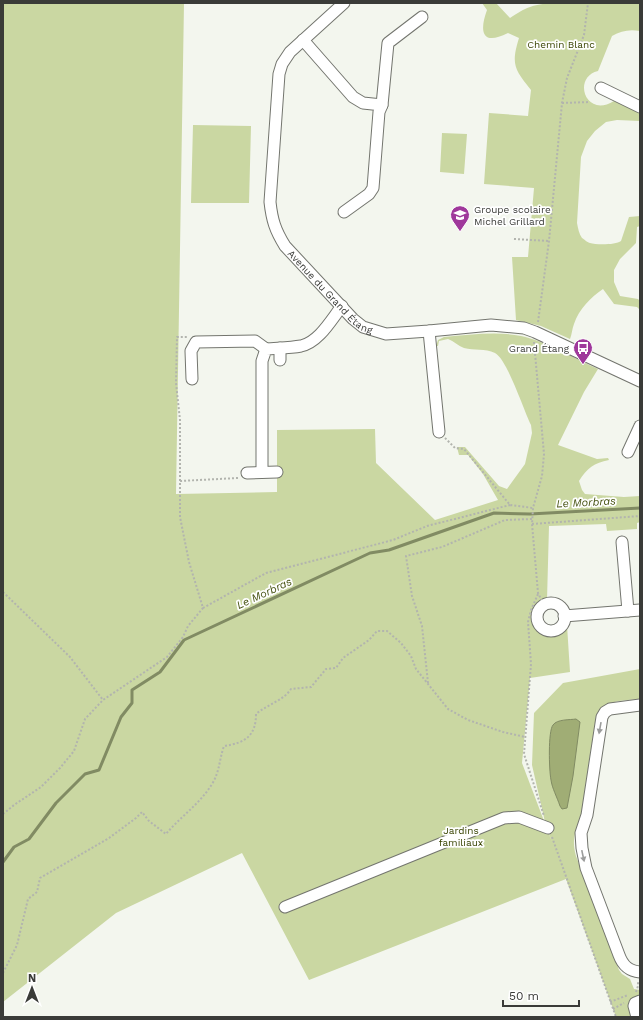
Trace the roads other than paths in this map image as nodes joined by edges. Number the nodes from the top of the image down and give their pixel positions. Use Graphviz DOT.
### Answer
graph roads {
  1 [pos="344,3"];
  2 [pos="422,17"];
  3 [pos="303,40"];
  4 [pos="601,88"];
  5 [pos="382,105"];
  6 [pos="640,108"];
  7 [pos="344,212"];
  8 [pos="342,306"];
  9 [pos="429,331"];
  10 [pos="280,348"];
  11 [pos="266,349"];
  12 [pos="280,360"];
  13 [pos="192,379"];
  14 [pos="640,381"];
  15 [pos="640,426"];
  16 [pos="438,432"];
  17 [pos="628,452"];
  18 [pos="262,472"];
  19 [pos="277,472"];
  20 [pos="247,473"];
  21 [pos="622,542"];
  22 [pos="640,610"];
  23 [pos="628,611"];
  24 [pos="564,616"];
  25 [pos="640,705"];
  26 [pos="548,828"];
  27 [pos="285,907"];
  28 [pos="639,972"];
  29 [pos="640,1001"];
  30 [pos="637,1017"];
  1 -- 3 [label="street, Avenue du Grand Étang"];
  2 -- 5 [label="street"];
  3 -- 5 [label="street"];
  3 -- 8 [label="street, Avenue du Grand Étang"];
  4 -- 6 [label="street"];
  5 -- 7 [label="street"];
  8 -- 9 [label="street, Avenue du Grand Étang"];
  8 -- 10 [label="street"];
  9 -- 14 [label="street, Avenue du Grand Étang"];
  9 -- 16 [label="street"];
  10 -- 11 [label="street"];
  10 -- 12 [label="street"];
  11 -- 13 [label="street"];
  11 -- 18 [label="street"];
  15 -- 17 [label="street"];
  18 -- 19 [label="street"];
  18 -- 20 [label="street"];
  21 -- 23 [label="street"];
  22 -- 23 [label="street"];
  23 -- 24 [label="street"];
  24 -- 24 [label="street"];
  25 -- 28 [label="street, one-way"];
  26 -- 27 [label="street"];
  29 -- 30 [label="street"];
}
